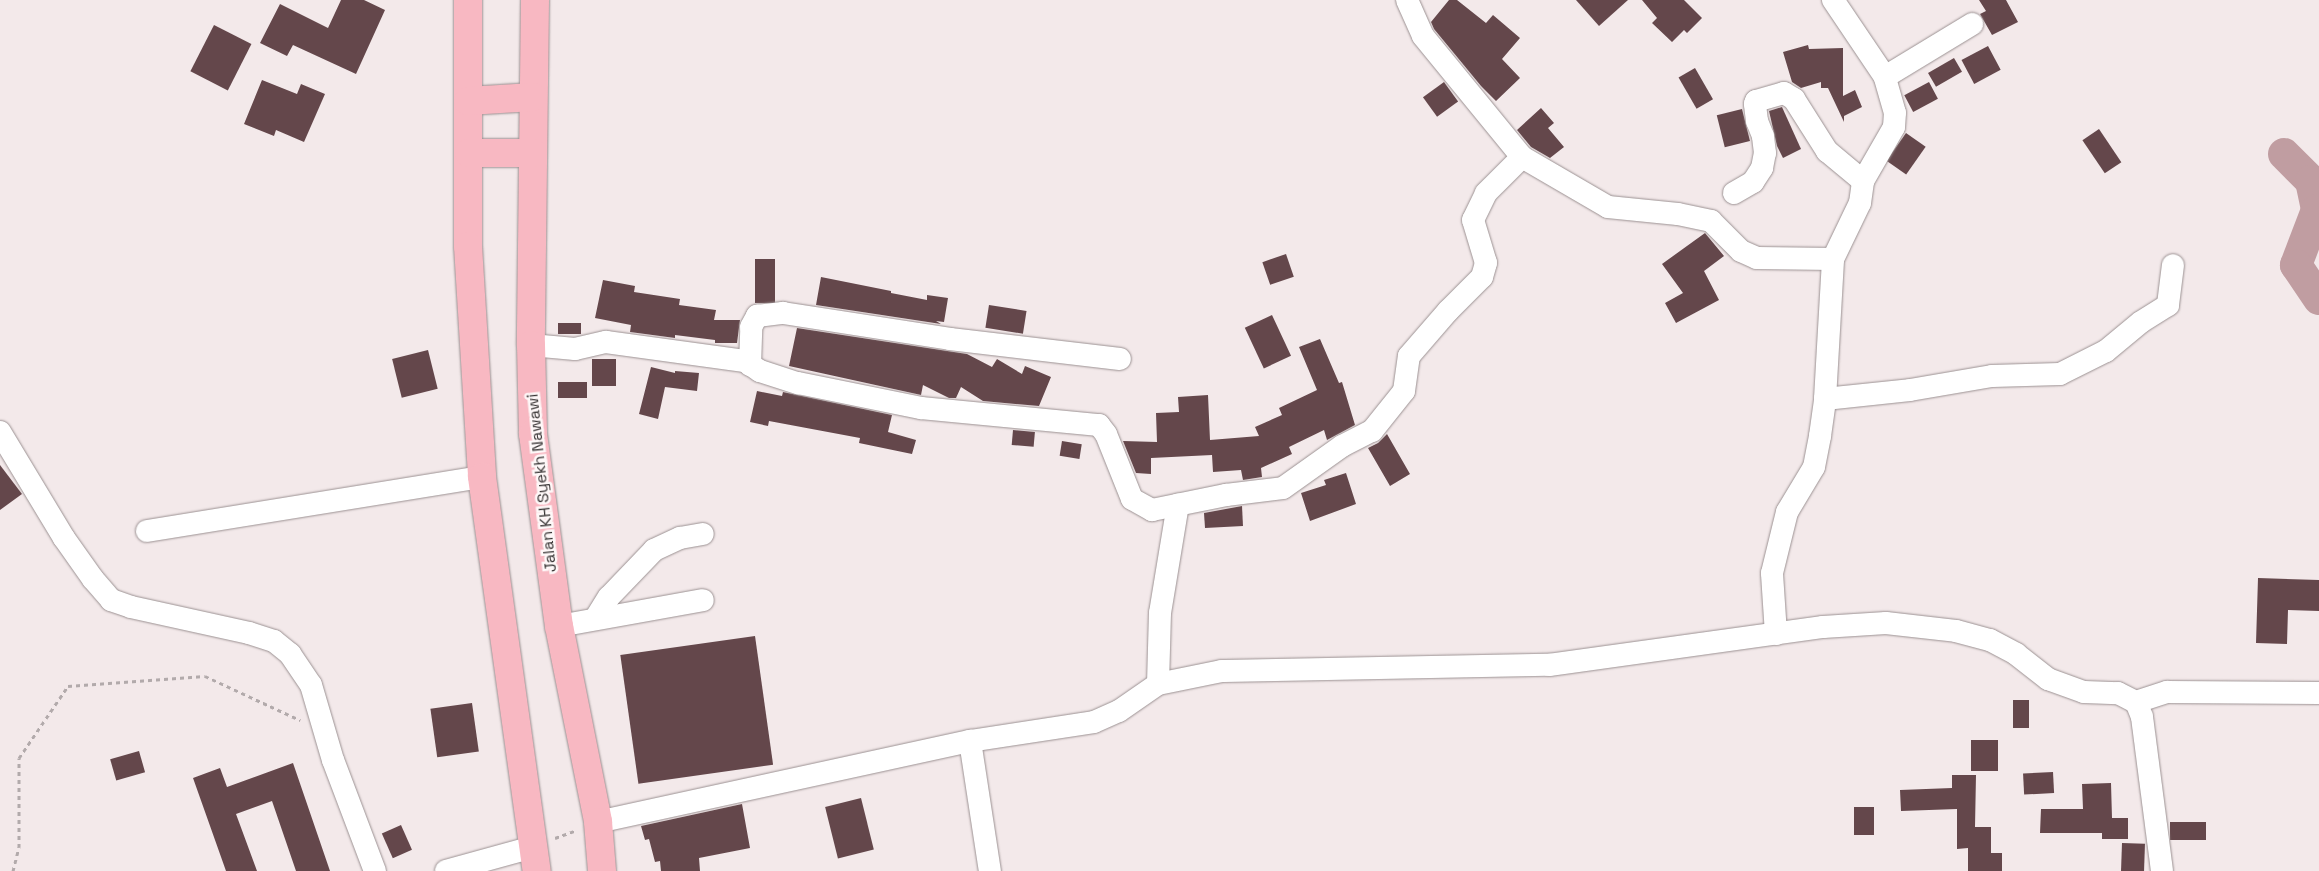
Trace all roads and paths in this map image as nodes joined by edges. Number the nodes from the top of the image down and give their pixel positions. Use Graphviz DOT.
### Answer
graph roads {
  1 [pos="468,0"];
  2 [pos="535,0"];
  3 [pos="1407,0"];
  4 [pos="1833,0"];
  5 [pos="1972,24"];
  6 [pos="1885,77"];
  7 [pos="533,97"];
  8 [pos="468,101"];
  9 [pos="469,153"];
  10 [pos="533,153"];
  11 [pos="1522,157"];
  12 [pos="1863,181"];
  13 [pos="1734,193"];
  14 [pos="1833,259"];
  15 [pos="2173,265"];
  16 [pos="531,345"];
  17 [pos="1120,359"];
  18 [pos="750,364"];
  19 [pos="1825,399"];
  20 [pos="0,432"];
  21 [pos="482,477"];
  22 [pos="1178,504"];
  23 [pos="147,531"];
  24 [pos="703,534"];
  25 [pos="703,600"];
  26 [pos="595,619"];
  27 [pos="558,626"];
  28 [pos="1776,634"];
  29 [pos="1158,684"];
  30 [pos="2319,693"];
  31 [pos="2136,702"];
  32 [pos="326,732"];
  33 [pos="970,741"];
  34 [pos="598,822"];
  35 [pos="535,859"];
  36 [pos="14,871"];
  37 [pos="375,871"];
  38 [pos="446,871"];
  39 [pos="602,871"];
  40 [pos="990,871"];
  41 [pos="2162,871"];
  1 -- 8 [label="main road"];
  2 -- 7 [label="main road, Jalan KH Syekh Nawawi"];
  3 -- 11 [label="street"];
  4 -- 6 [label="street"];
  5 -- 6 [label="street"];
  6 -- 12 [label="street"];
  7 -- 8 [label="main road"];
  7 -- 10 [label="main road, Jalan KH Syekh Nawawi"];
  8 -- 9 [label="main road"];
  9 -- 10 [label="main road"];
  9 -- 21 [label="main road"];
  10 -- 16 [label="main road, Jalan KH Syekh Nawawi"];
  11 -- 14 [label="street"];
  11 -- 22 [label="street"];
  12 -- 13 [label="street"];
  12 -- 14 [label="street"];
  14 -- 19 [label="street"];
  15 -- 19 [label="street"];
  16 -- 18 [label="street"];
  16 -- 27 [label="main road, Jalan KH Syekh Nawawi"];
  17 -- 18 [label="street"];
  18 -- 22 [label="street"];
  19 -- 28 [label="street"];
  20 -- 32 [label="street"];
  21 -- 23 [label="street"];
  21 -- 35 [label="main road"];
  22 -- 29 [label="street"];
  24 -- 26 [label="street"];
  25 -- 26 [label="street"];
  26 -- 27 [label="street"];
  27 -- 34 [label="main road, Jalan KH Syekh Nawawi"];
  28 -- 29 [label="street"];
  28 -- 31 [label="street"];
  29 -- 33 [label="street"];
  30 -- 31 [label="street"];
  31 -- 41 [label="street"];
  32 -- 36 [label="path"];
  32 -- 37 [label="street"];
  33 -- 34 [label="street"];
  33 -- 40 [label="street"];
  34 -- 35 [label="path"];
  34 -- 39 [label="main road, Jalan KH Syekh Nawawi"];
  35 -- 38 [label="street"];
}
